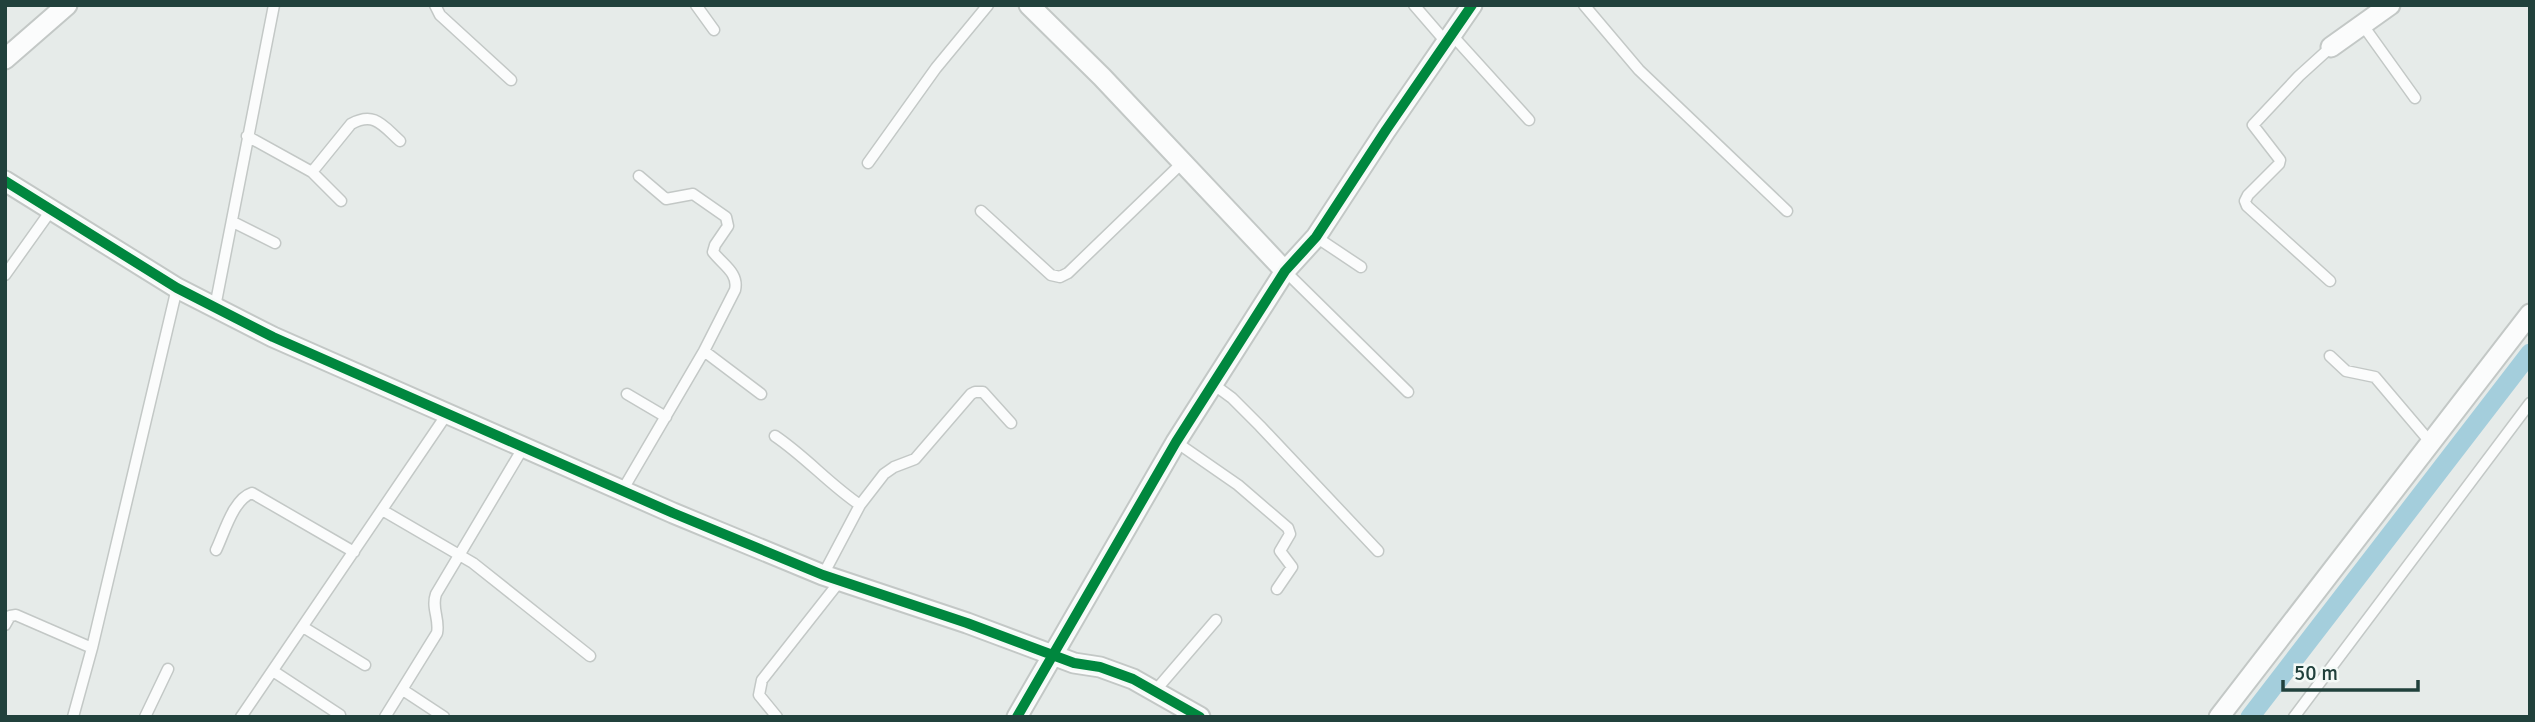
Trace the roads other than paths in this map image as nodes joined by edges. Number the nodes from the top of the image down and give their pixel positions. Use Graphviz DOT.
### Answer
graph roads {
  1 [pos="67,5"];
  2 [pos="274,5"];
  3 [pos="435,5"];
  4 [pos="696,5"];
  5 [pos="988,5"];
  6 [pos="1030,5"];
  7 [pos="1413,5"];
  8 [pos="1472,5"];
  9 [pos="1584,5"];
  10 [pos="2390,5"];
  11 [pos="2362,24"];
  12 [pos="714,30"];
  13 [pos="1449,38"];
  14 [pos="2331,47"];
  15 [pos="5,59"];
  16 [pos="511,80"];
  17 [pos="2415,98"];
  18 [pos="1530,120"];
  19 [pos="247,135"];
  20 [pos="400,141"];
  21 [pos="868,163"];
  22 [pos="1182,163"];
  23 [pos="312,172"];
  24 [pos="639,176"];
  25 [pos="5,181"];
  26 [pos="341,201"];
  27 [pos="52,209"];
  28 [pos="981,211"];
  29 [pos="1787,211"];
  30 [pos="233,222"];
  31 [pos="1316,237"];
  32 [pos="275,243"];
  33 [pos="1362,267"];
  34 [pos="1285,271"];
  35 [pos="5,275"];
  36 [pos="2330,281"];
  37 [pos="177,288"];
  38 [pos="215,307"];
  39 [pos="2530,314"];
  40 [pos="704,351"];
  41 [pos="2330,356"];
  42 [pos="1213,384"];
  43 [pos="1408,391"];
  44 [pos="627,394"];
  45 [pos="761,394"];
  46 [pos="2530,403"];
  47 [pos="447,414"];
  48 [pos="666,417"];
  49 [pos="1011,423"];
  50 [pos="775,436"];
  51 [pos="1176,442"];
  52 [pos="2431,443"];
  53 [pos="523,448"];
  54 [pos="622,491"];
  55 [pos="860,505"];
  56 [pos="382,510"];
  57 [pos="216,551"];
  58 [pos="1378,551"];
  59 [pos="354,552"];
  60 [pos="457,556"];
  61 [pos="832,578"];
  62 [pos="1277,589"];
  63 [pos="1216,620"];
  64 [pos="5,625"];
  65 [pos="303,627"];
  66 [pos="92,648"];
  67 [pos="1053,654"];
  68 [pos="590,656"];
  69 [pos="365,665"];
  70 [pos="168,669"];
  71 [pos="273,671"];
  72 [pos="403,690"];
  73 [pos="1155,691"];
  74 [pos="340,715"];
  75 [pos="73,717"];
  76 [pos="145,717"];
  77 [pos="241,717"];
  78 [pos="385,717"];
  79 [pos="444,717"];
  80 [pos="776,717"];
  81 [pos="1017,717"];
  82 [pos="1200,717"];
  83 [pos="2219,717"];
  84 [pos="2294,717"];
  1 -- 15 [label="street"];
  2 -- 19 [label="lane"];
  3 -- 16 [label="lane"];
  4 -- 12 [label="lane"];
  5 -- 21 [label="lane"];
  6 -- 22 [label="street"];
  7 -- 13 [label="lane"];
  8 -- 13 [label="street"];
  9 -- 29 [label="lane"];
  10 -- 11 [label="street"];
  11 -- 14 [label="street"];
  11 -- 17 [label="lane"];
  13 -- 18 [label="lane"];
  13 -- 31 [label="street"];
  14 -- 36 [label="lane"];
  19 -- 23 [label="lane"];
  19 -- 30 [label="lane"];
  20 -- 23 [label="lane"];
  22 -- 28 [label="lane"];
  22 -- 34 [label="street"];
  23 -- 26 [label="lane"];
  24 -- 40 [label="lane"];
  25 -- 27 [label="street"];
  27 -- 35 [label="lane"];
  27 -- 37 [label="street"];
  30 -- 32 [label="lane"];
  30 -- 38 [label="lane"];
  31 -- 33 [label="lane"];
  31 -- 34 [label="street"];
  34 -- 42 [label="street"];
  34 -- 43 [label="lane"];
  37 -- 38 [label="street"];
  37 -- 66 [label="lane"];
  38 -- 47 [label="street"];
  39 -- 52 [label="street"];
  40 -- 45 [label="lane"];
  40 -- 48 [label="lane"];
  41 -- 52 [label="lane"];
  42 -- 51 [label="street"];
  42 -- 58 [label="lane"];
  44 -- 48 [label="lane"];
  46 -- 84 [label="lane"];
  47 -- 53 [label="street"];
  47 -- 56 [label="lane"];
  48 -- 54 [label="lane"];
  49 -- 55 [label="lane"];
  50 -- 55 [label="lane"];
  51 -- 62 [label="lane"];
  51 -- 67 [label="street"];
  52 -- 83 [label="street"];
  53 -- 54 [label="street"];
  53 -- 60 [label="lane"];
  54 -- 61 [label="street"];
  55 -- 61 [label="lane"];
  56 -- 59 [label="lane"];
  56 -- 60 [label="lane"];
  57 -- 59 [label="lane"];
  59 -- 65 [label="lane"];
  60 -- 68 [label="lane"];
  60 -- 72 [label="lane"];
  61 -- 67 [label="street"];
  61 -- 80 [label="lane"];
  63 -- 73 [label="lane"];
  64 -- 66 [label="lane"];
  65 -- 69 [label="lane"];
  65 -- 71 [label="lane"];
  66 -- 75 [label="lane"];
  67 -- 73 [label="street"];
  67 -- 81 [label="street"];
  70 -- 76 [label="lane"];
  71 -- 74 [label="lane"];
  71 -- 77 [label="lane"];
  72 -- 78 [label="lane"];
  72 -- 79 [label="lane"];
  73 -- 82 [label="street"];
}
